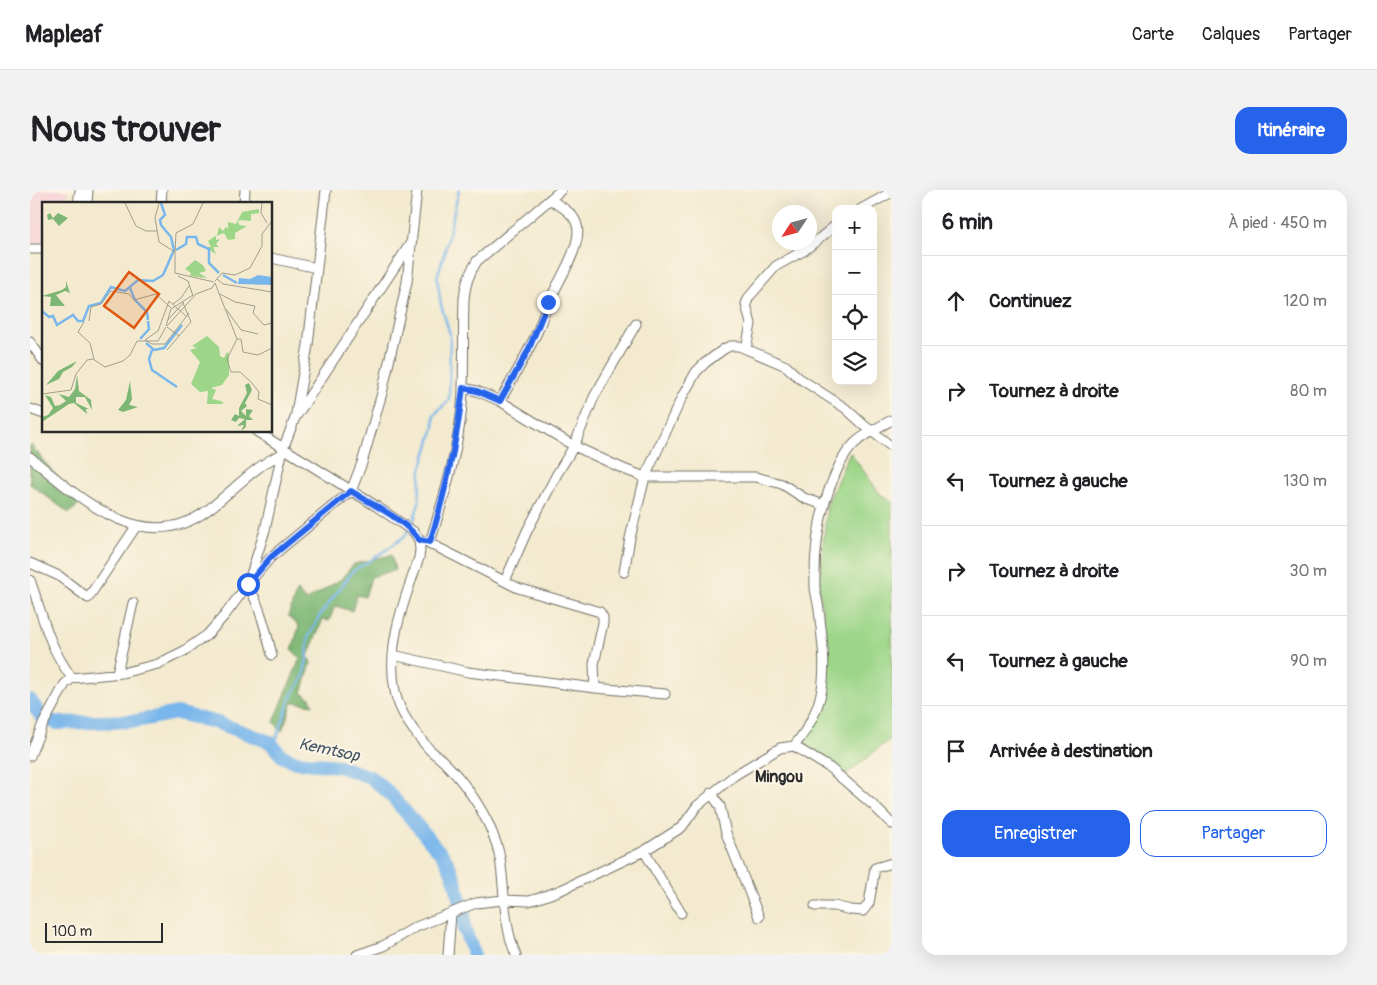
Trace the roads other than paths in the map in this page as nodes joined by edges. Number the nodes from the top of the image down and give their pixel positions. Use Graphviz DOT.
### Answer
graph roads {
  1 [pos="326,190"];
  2 [pos="417,190"];
  3 [pos="560,190"];
  4 [pos="892,192"];
  5 [pos="550,199"];
  6 [pos="868,205"];
  7 [pos="832,228"];
  8 [pos="412,241"];
  9 [pos="272,258"];
  10 [pos="317,268"];
  11 [pos="636,324"];
  12 [pos="30,342"];
  13 [pos="746,349"];
  14 [pos="30,355"];
  15 [pos="42,359"];
  16 [pos="42,361"];
  17 [pos="463,388"];
  18 [pos="500,401"];
  19 [pos="30,409"];
  20 [pos="42,413"];
  21 [pos="295,418"];
  22 [pos="892,420"];
  23 [pos="257,432"];
  24 [pos="872,432"];
  25 [pos="574,446"];
  26 [pos="892,447"];
  27 [pos="282,452"];
  28 [pos="30,457"];
  29 [pos="645,477"];
  30 [pos="351,491"];
  31 [pos="824,505"];
  32 [pos="137,525"];
  33 [pos="416,536"];
  34 [pos="430,542"];
  35 [pos="30,563"];
  36 [pos="624,572"];
  37 [pos="30,580"];
  38 [pos="505,581"];
  39 [pos="248,584"];
  40 [pos="133,603"];
  41 [pos="272,655"];
  42 [pos="393,655"];
  43 [pos="117,673"];
  44 [pos="72,678"];
  45 [pos="595,688"];
  46 [pos="665,694"];
  47 [pos="794,746"];
  48 [pos="30,756"];
  49 [pos="711,793"];
  50 [pos="892,824"];
  51 [pos="644,850"];
  52 [pos="892,863"];
  53 [pos="504,900"];
  54 [pos="815,906"];
  55 [pos="453,912"];
  56 [pos="681,913"];
  57 [pos="759,918"];
  58 [pos="357,955"];
  59 [pos="448,955"];
  60 [pos="516,955"];
  1 -- 10 [label="street"];
  2 -- 8 [label="street"];
  3 -- 5 [label="street"];
  4 -- 6 [label="street"];
  5 -- 17 [label="street"];
  5 -- 18 [label="street"];
  7 -- 13 [label="street"];
  8 -- 21 [label="street"];
  8 -- 30 [label="street"];
  9 -- 10 [label="street"];
  10 -- 21 [label="street"];
  11 -- 25 [label="street"];
  12 -- 15 [label="street"];
  13 -- 24 [label="street"];
  13 -- 29 [label="street"];
  14 -- 16 [label="street"];
  17 -- 18 [label="street"];
  17 -- 34 [label="street"];
  18 -- 25 [label="street"];
  19 -- 20 [label="street"];
  21 -- 27 [label="street"];
  22 -- 24 [label="street"];
  23 -- 27 [label="street"];
  24 -- 26 [label="street"];
  24 -- 31 [label="street"];
  25 -- 29 [label="street"];
  25 -- 38 [label="street"];
  27 -- 30 [label="street"];
  27 -- 32 [label="street"];
  27 -- 39 [label="street"];
  28 -- 32 [label="street"];
  29 -- 31 [label="street"];
  29 -- 36 [label="street"];
  30 -- 33 [label="street"];
  30 -- 39 [label="street"];
  31 -- 47 [label="street"];
  32 -- 35 [label="street"];
  33 -- 34 [label="street"];
  33 -- 42 [label="street"];
  34 -- 38 [label="street"];
  37 -- 44 [label="street"];
  38 -- 45 [label="street"];
  39 -- 41 [label="street"];
  39 -- 43 [label="street"];
  40 -- 43 [label="street"];
  42 -- 45 [label="street"];
  42 -- 53 [label="street"];
  43 -- 44 [label="street"];
  44 -- 48 [label="street"];
  45 -- 46 [label="street"];
  47 -- 49 [label="street"];
  47 -- 50 [label="street"];
  49 -- 51 [label="street"];
  49 -- 57 [label="street"];
  51 -- 53 [label="street"];
  51 -- 56 [label="street"];
  52 -- 54 [label="street"];
  53 -- 55 [label="street"];
  53 -- 60 [label="street"];
  55 -- 58 [label="street"];
  55 -- 59 [label="street"];
}
